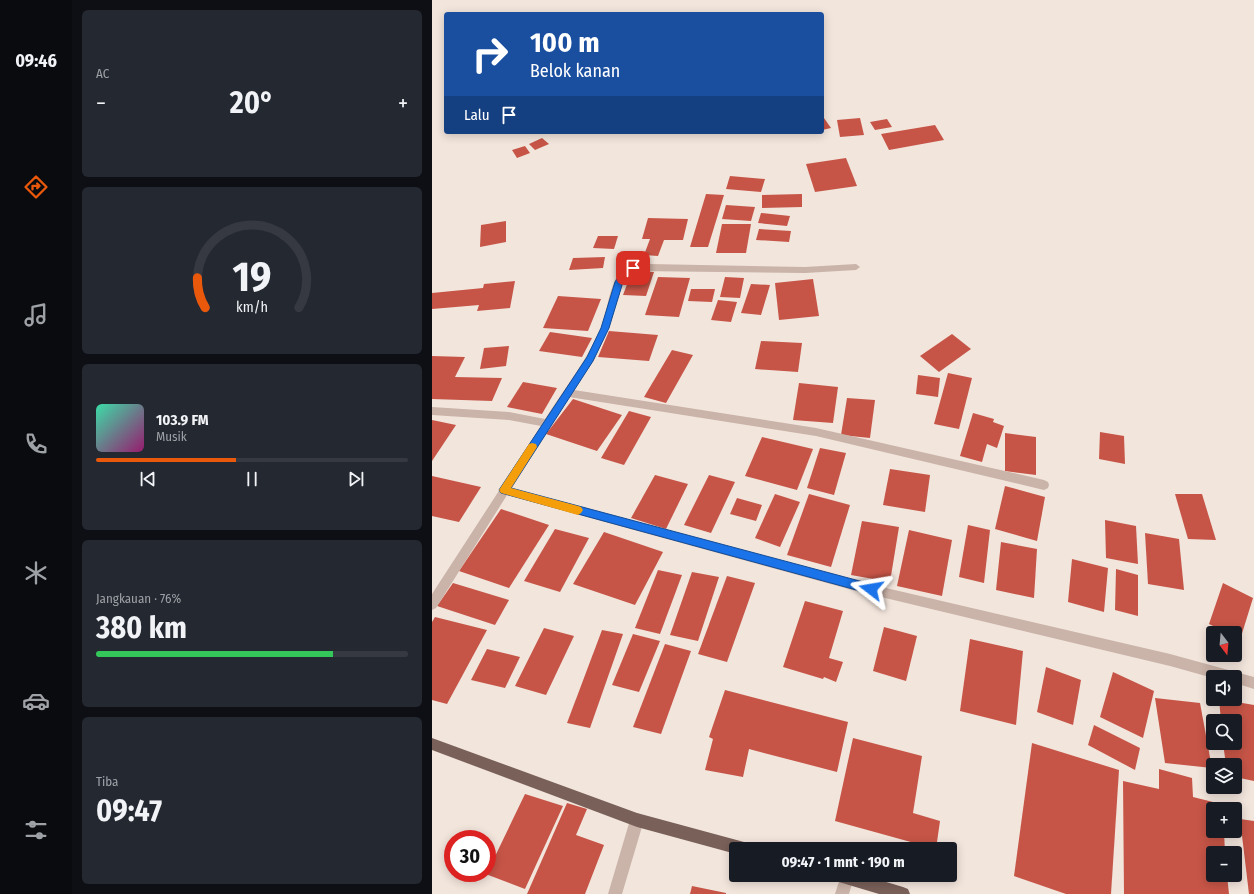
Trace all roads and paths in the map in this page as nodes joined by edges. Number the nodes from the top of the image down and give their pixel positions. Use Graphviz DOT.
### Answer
graph roads {
  1 [pos="856,267"];
  2 [pos="567,393"];
  3 [pos="432,410"];
  4 [pos="547,423"];
  5 [pos="1044,485"];
  6 [pos="504,490"];
  7 [pos="432,604"];
  8 [pos="1208,670"];
  9 [pos="1242,679"];
  10 [pos="1254,683"];
  11 [pos="432,744"];
  12 [pos="637,820"];
  13 [pos="729,845"];
  14 [pos="843,882"];
  15 [pos="863,882"];
  16 [pos="615,894"];
  17 [pos="842,894"];
  18 [pos="903,894"];
  1 -- 2 [label="street"];
  2 -- 4 [label="street"];
  2 -- 5 [label="street"];
  3 -- 4 [label="street"];
  4 -- 6 [label="street"];
  6 -- 7 [label="street"];
  6 -- 8 [label="street"];
  9 -- 10 [label="street"];
  11 -- 12 [label="main road"];
  12 -- 13 [label="main road"];
  12 -- 16 [label="street"];
  14 -- 17 [label="street"];
  15 -- 18 [label="main road"];
}
